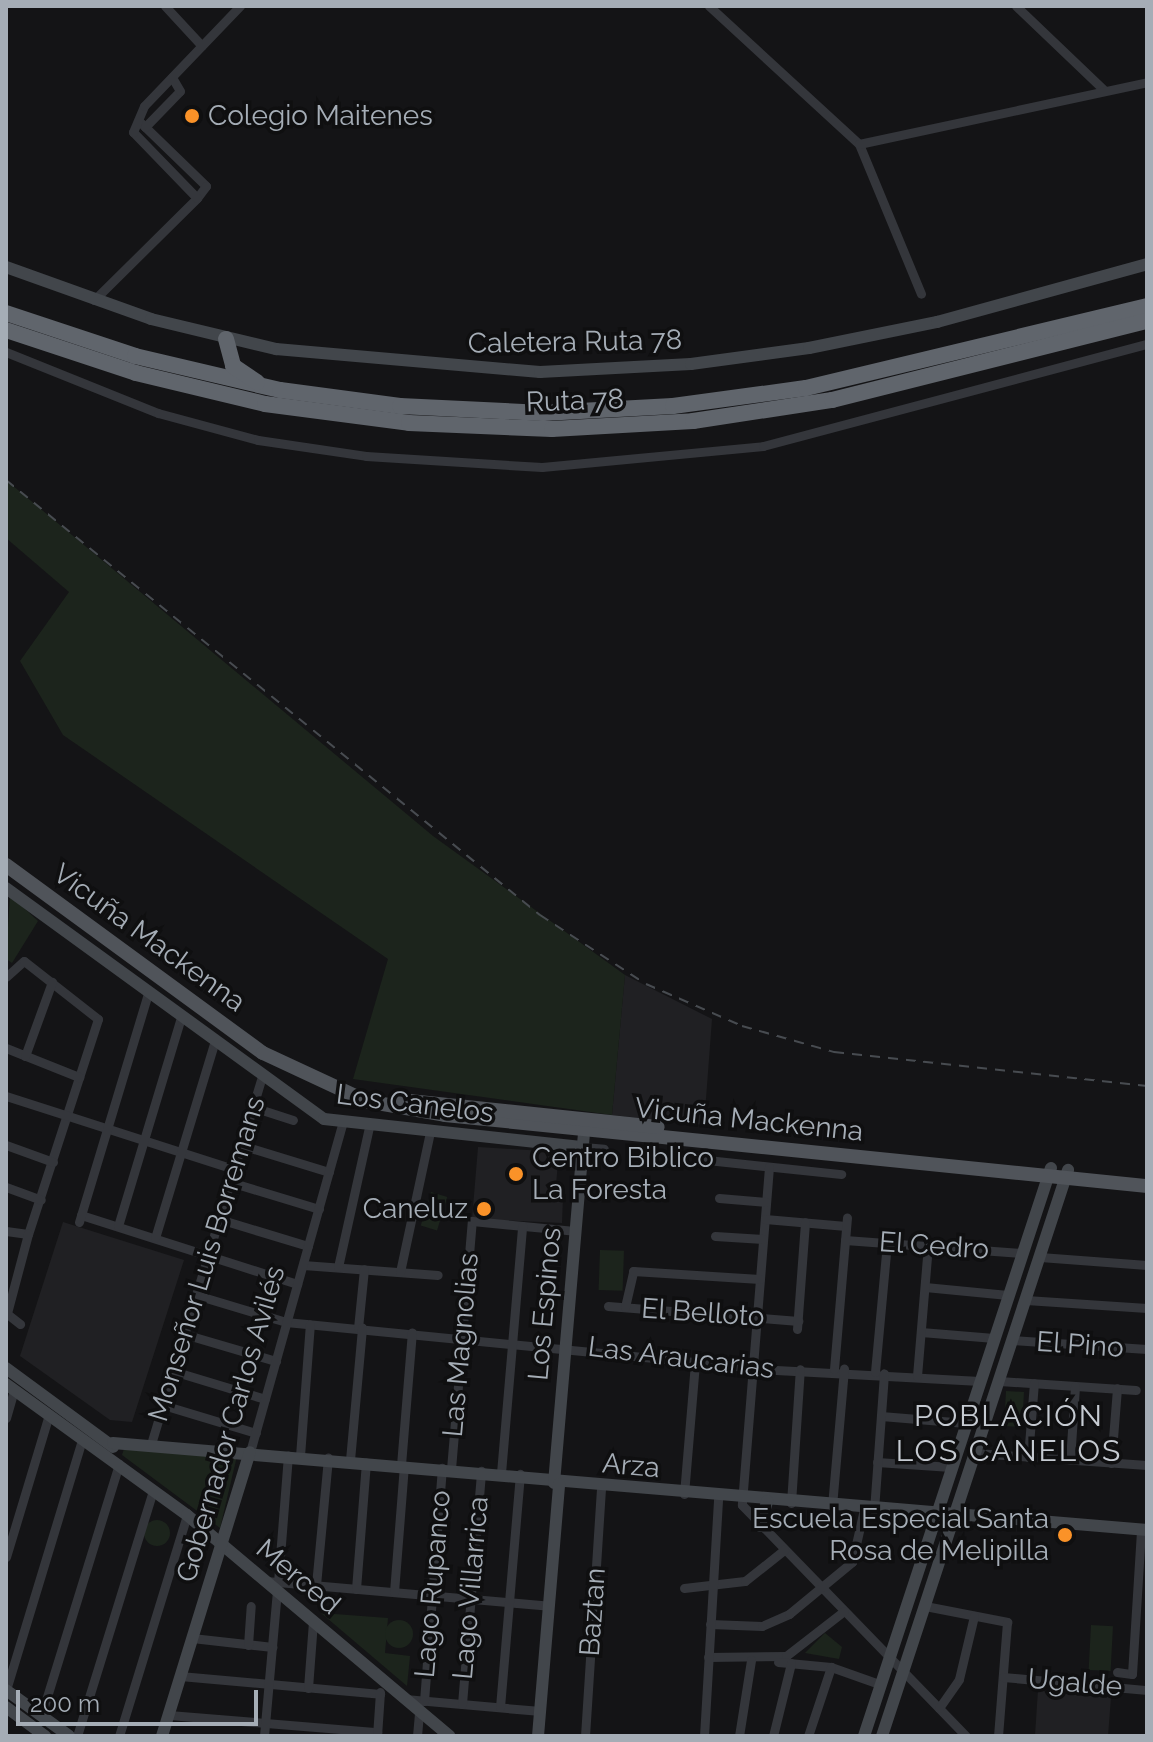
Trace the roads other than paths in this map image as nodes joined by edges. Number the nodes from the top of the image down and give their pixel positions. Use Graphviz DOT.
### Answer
graph roads {
  1 [pos="165,6"];
  2 [pos="240,6"];
  3 [pos="709,6"];
  4 [pos="1016,6"];
  5 [pos="202,46"];
  6 [pos="172,77"];
  7 [pos="1147,82"];
  8 [pos="1104,90"];
  9 [pos="143,125"];
  10 [pos="859,144"];
  11 [pos="197,198"];
  12 [pos="1147,264"];
  13 [pos="6,267"];
  14 [pos="921,294"];
  15 [pos="94,300"];
  16 [pos="1147,306"];
  17 [pos="6,313"];
  18 [pos="1147,321"];
  19 [pos="6,330"];
  20 [pos="226,339"];
  21 [pos="1147,344"];
  22 [pos="6,352"];
  23 [pos="265,387"];
  24 [pos="11,869"];
  25 [pos="6,887"];
  26 [pos="7,974"];
  27 [pos="52,982"];
  28 [pos="148,993"];
  29 [pos="181,1017"];
  30 [pos="215,1041"];
  31 [pos="6,1048"];
  32 [pos="25,1056"];
  33 [pos="263,1074"];
  34 [pos="79,1077"];
  35 [pos="6,1096"];
  36 [pos="253,1107"];
  37 [pos="67,1118"];
  38 [pos="293,1120"];
  39 [pos="342,1124"];
  40 [pos="585,1124"];
  41 [pos="369,1127"];
  42 [pos="107,1131"];
  43 [pos="430,1132"];
  44 [pos="144,1142"];
  45 [pos="6,1145"];
  46 [pos="241,1145"];
  47 [pos="583,1147"];
  48 [pos="604,1149"];
  49 [pos="181,1154"];
  50 [pos="707,1160"];
  51 [pos="53,1162"];
  52 [pos="769,1167"];
  53 [pos="234,1169"];
  54 [pos="329,1172"];
  55 [pos="1050,1172"];
  56 [pos="841,1174"];
  57 [pos="1067,1174"];
  58 [pos="1147,1178"];
  59 [pos="230,1182"];
  60 [pos="1147,1186"];
  61 [pos="6,1187"];
  62 [pos="719,1198"];
  63 [pos="41,1200"];
  64 [pos="766,1202"];
  65 [pos="319,1209"];
  66 [pos="219,1219"];
  67 [pos="765,1219"];
  68 [pos="805,1222"];
  69 [pos="118,1226"];
  70 [pos="522,1226"];
  71 [pos="6,1231"];
  72 [pos="575,1231"];
  73 [pos="28,1234"];
  74 [pos="715,1236"];
  75 [pos="155,1238"];
  76 [pos="763,1239"];
  77 [pos="845,1240"];
  78 [pos="887,1243"];
  79 [pos="308,1246"];
  80 [pos="928,1246"];
  81 [pos="1022,1253"];
  82 [pos="208,1255"];
  83 [pos="1040,1257"];
  84 [pos="303,1265"];
  85 [pos="1147,1265"];
  86 [pos="338,1267"];
  87 [pos="364,1269"];
  88 [pos="400,1272"];
  89 [pos="438,1275"];
  90 [pos="760,1279"];
  91 [pos="297,1284"];
  92 [pos="925,1287"];
  93 [pos="196,1295"];
  94 [pos="1008,1295"];
  95 [pos="1026,1300"];
  96 [pos="608,1306"];
  97 [pos="625,1307"];
  98 [pos="1147,1308"];
  99 [pos="6,1313"];
  100 [pos="756,1318"];
  101 [pos="286,1322"];
  102 [pos="20,1324"];
  103 [pos="310,1324"];
  104 [pos="360,1328"];
  105 [pos="412,1332"];
  106 [pos="921,1332"];
  107 [pos="184,1334"];
  108 [pos="462,1336"];
  109 [pos="994,1338"];
  110 [pos="512,1340"];
  111 [pos="1012,1340"];
  112 [pos="566,1345"];
  113 [pos="1147,1349"];
  114 [pos="276,1361"];
  115 [pos="695,1363"];
  116 [pos="6,1368"];
  117 [pos="752,1368"];
  118 [pos="800,1369"];
  119 [pos="839,1369"];
  120 [pos="173,1371"];
  121 [pos="880,1372"];
  122 [pos="917,1376"];
  123 [pos="980,1381"];
  124 [pos="999,1381"];
  125 [pos="1034,1383"];
  126 [pos="1075,1386"];
  127 [pos="10,1387"];
  128 [pos="1117,1388"];
  129 [pos="1136,1390"];
  130 [pos="265,1399"];
  131 [pos="163,1405"];
  132 [pos="49,1415"];
  133 [pos="881,1416"];
  134 [pos="6,1418"];
  135 [pos="966,1423"];
  136 [pos="256,1433"];
  137 [pos="82,1440"];
  138 [pos="113,1443"];
  139 [pos="151,1444"];
  140 [pos="250,1452"];
  141 [pos="975,1453"];
  142 [pos="294,1456"];
  143 [pos="1028,1457"];
  144 [pos="328,1458"];
  145 [pos="350,1460"];
  146 [pos="1070,1460"];
  147 [pos="116,1461"];
  148 [pos="366,1462"];
  149 [pos="877,1462"];
  150 [pos="1111,1463"];
  151 [pos="403,1465"];
  152 [pos="1147,1465"];
  153 [pos="951,1467"];
  154 [pos="446,1468"];
  155 [pos="481,1471"];
  156 [pos="501,1473"];
  157 [pos="520,1474"];
  158 [pos="557,1484"];
  159 [pos="601,1488"];
  160 [pos="153,1490"];
  161 [pos="684,1494"];
  162 [pos="718,1497"];
  163 [pos="741,1499"];
  164 [pos="767,1501"];
  165 [pos="791,1503"];
  166 [pos="832,1506"];
  167 [pos="869,1509"];
  168 [pos="936,1514"];
  169 [pos="187,1515"];
  170 [pos="954,1516"];
  171 [pos="760,1526"];
  172 [pos="1144,1529"];
  173 [pos="221,1543"];
  174 [pos="784,1550"];
  175 [pos="6,1557"];
  176 [pos="274,1584"];
  177 [pos="316,1585"];
  178 [pos="684,1588"];
  179 [pos="821,1588"];
  180 [pos="356,1589"];
  181 [pos="712,1589"];
  182 [pos="394,1592"];
  183 [pos="432,1595"];
  184 [pos="470,1599"];
  185 [pos="509,1602"];
  186 [pos="251,1606"];
  187 [pos="549,1606"];
  188 [pos="925,1606"];
  189 [pos="844,1611"];
  190 [pos="974,1616"];
  191 [pos="313,1621"];
  192 [pos="710,1624"];
  193 [pos="192,1638"];
  194 [pos="248,1645"];
  195 [pos="272,1647"];
  196 [pos="889,1656"];
  197 [pos="708,1657"];
  198 [pos="751,1660"];
  199 [pos="767,1661"];
  200 [pos="791,1663"];
  201 [pos="831,1667"];
  202 [pos="903,1671"];
  203 [pos="1117,1672"];
  204 [pos="180,1676"];
  205 [pos="1003,1677"];
  206 [pos="381,1679"];
  207 [pos="879,1684"];
  208 [pos="269,1685"];
  209 [pos="308,1688"];
  210 [pos="6,1690"];
  211 [pos="1147,1690"];
  212 [pos="380,1694"];
  213 [pos="462,1704"];
  214 [pos="421,1706"];
  215 [pos="6,1707"];
  216 [pos="500,1707"];
  217 [pos="939,1708"];
  218 [pos="540,1711"];
  219 [pos="169,1715"];
  220 [pos="41,1716"];
  221 [pos="265,1723"];
  222 [pos="377,1734"];
  223 [pos="959,1734"];
  224 [pos="69,1735"];
  225 [pos="45,1736"];
  226 [pos="119,1736"];
  227 [pos="162,1736"];
  228 [pos="264,1736"];
  229 [pos="417,1736"];
  230 [pos="449,1736"];
  231 [pos="538,1736"];
  232 [pos="585,1736"];
  233 [pos="704,1736"];
  234 [pos="739,1736"];
  235 [pos="773,1736"];
  236 [pos="808,1736"];
  237 [pos="864,1736"];
  238 [pos="882,1736"];
  239 [pos="998,1736"];
  1 -- 5 [label="street"];
  2 -- 5 [label="street"];
  3 -- 10 [label="street"];
  4 -- 8 [label="street"];
  5 -- 6 [label="street"];
  6 -- 9 [label="street"];
  6 -- 9 [label="street"];
  7 -- 8 [label="street"];
  8 -- 10 [label="street"];
  9 -- 11 [label="street"];
  9 -- 11 [label="street"];
  10 -- 14 [label="street"];
  11 -- 15 [label="street"];
  12 -- 20 [label="street, Caletera Ruta 78"];
  13 -- 15 [label="street, Caletera Ruta 78"];
  15 -- 20 [label="street, Caletera Ruta 78"];
  16 -- 23 [label="highway, Ruta 78"];
  17 -- 23 [label="highway, Ruta 78"];
  18 -- 19 [label="highway, Ruta 78"];
  20 -- 23 [label="highway"];
  21 -- 22 [label="street"];
  24 -- 25 [label="street"];
  24 -- 40 [label="main road, Vicuña Mackenna"];
  25 -- 28 [label="street, Los Canelos"];
  26 -- 27 [label="street"];
  27 -- 32 [label="street"];
  27 -- 34 [label="street"];
  28 -- 29 [label="street, Los Canelos"];
  28 -- 42 [label="street"];
  29 -- 30 [label="street, Los Canelos"];
  29 -- 44 [label="street"];
  30 -- 33 [label="street, Los Canelos"];
  30 -- 49 [label="street"];
  31 -- 32 [label="street"];
  32 -- 34 [label="street"];
  33 -- 36 [label="street, Monseñor Luis Borremans"];
  33 -- 39 [label="street, Los Canelos"];
  34 -- 37 [label="street"];
  35 -- 37 [label="street"];
  36 -- 38 [label="street"];
  36 -- 46 [label="street, Monseñor Luis Borremans"];
  37 -- 42 [label="street"];
  37 -- 51 [label="street"];
  39 -- 41 [label="street, Los Canelos"];
  39 -- 54 [label="street, Gobernador Carlos Avilés"];
  40 -- 47 [label="street, Los Espinos"];
  40 -- 55 [label="main road, Vicuña Mackenna"];
  41 -- 43 [label="street, Los Canelos"];
  41 -- 86 [label="street"];
  42 -- 44 [label="street"];
  42 -- 69 [label="street"];
  43 -- 47 [label="street, Los Canelos"];
  43 -- 88 [label="street"];
  44 -- 49 [label="street"];
  44 -- 69 [label="street"];
  45 -- 51 [label="street"];
  46 -- 53 [label="street, Monseñor Luis Borremans"];
  46 -- 54 [label="street"];
  47 -- 48 [label="street, Los Canelos"];
  47 -- 72 [label="street, Los Espinos"];
  49 -- 53 [label="street"];
  49 -- 75 [label="street"];
  50 -- 52 [label="street"];
  51 -- 63 [label="street"];
  52 -- 56 [label="street"];
  52 -- 64 [label="street"];
  53 -- 59 [label="street, Monseñor Luis Borremans"];
  54 -- 65 [label="street, Gobernador Carlos Avilés"];
  55 -- 57 [label="main road, Vicuña Mackenna"];
  55 -- 81 [label="street"];
  57 -- 58 [label="main road, Vicuña Mackenna"];
  57 -- 60 [label="main road, Vicuña Mackenna"];
  57 -- 83 [label="street"];
  59 -- 65 [label="street"];
  59 -- 66 [label="street, Monseñor Luis Borremans"];
  61 -- 63 [label="street"];
  62 -- 64 [label="street"];
  63 -- 73 [label="street"];
  64 -- 67 [label="street"];
  65 -- 79 [label="street, Gobernador Carlos Avilés"];
  66 -- 79 [label="street"];
  66 -- 82 [label="street, Monseñor Luis Borremans"];
  67 -- 68 [label="street"];
  67 -- 76 [label="street"];
  68 -- 77 [label="street"];
  68 -- 100 [label="street, El Belloto"];
  69 -- 75 [label="street"];
  70 -- 72 [label="street"];
  70 -- 108 [label="street, Las Magnolias"];
  70 -- 110 [label="street"];
  71 -- 73 [label="street"];
  72 -- 112 [label="street, Los Espinos"];
  73 -- 99 [label="street"];
  74 -- 76 [label="street"];
  75 -- 82 [label="street"];
  76 -- 90 [label="street"];
  77 -- 78 [label="street, El Cedro"];
  77 -- 119 [label="street"];
  78 -- 80 [label="street, El Cedro"];
  78 -- 121 [label="street"];
  79 -- 84 [label="street, Gobernador Carlos Avilés"];
  80 -- 81 [label="street, El Cedro"];
  80 -- 92 [label="street"];
  81 -- 94 [label="street"];
  82 -- 91 [label="street"];
  82 -- 93 [label="street, Monseñor Luis Borremans"];
  83 -- 85 [label="street"];
  83 -- 95 [label="street"];
  84 -- 86 [label="street"];
  84 -- 91 [label="street, Gobernador Carlos Avilés"];
  86 -- 87 [label="street"];
  87 -- 88 [label="street"];
  87 -- 104 [label="street"];
  88 -- 89 [label="street"];
  90 -- 97 [label="street"];
  90 -- 100 [label="street"];
  91 -- 101 [label="street, Gobernador Carlos Avilés"];
  92 -- 94 [label="street"];
  92 -- 106 [label="street"];
  93 -- 101 [label="street, Las Araucarias"];
  93 -- 107 [label="street, Monseñor Luis Borremans"];
  94 -- 109 [label="street"];
  95 -- 98 [label="street"];
  95 -- 111 [label="street"];
  96 -- 97 [label="street, El Belloto"];
  97 -- 100 [label="street, El Belloto"];
  99 -- 102 [label="street"];
  100 -- 117 [label="street"];
  101 -- 103 [label="street, Las Araucarias"];
  101 -- 114 [label="street, Gobernador Carlos Avilés"];
  103 -- 104 [label="street, Las Araucarias"];
  103 -- 142 [label="street"];
  104 -- 105 [label="street, Las Araucarias"];
  104 -- 145 [label="street"];
  105 -- 108 [label="street, Las Araucarias"];
  105 -- 151 [label="street"];
  106 -- 109 [label="street"];
  106 -- 122 [label="street"];
  107 -- 114 [label="street"];
  107 -- 120 [label="street, Monseñor Luis Borremans"];
  108 -- 110 [label="street, Las Araucarias"];
  108 -- 154 [label="street, Las Magnolias"];
  109 -- 123 [label="street"];
  110 -- 112 [label="street, Las Araucarias"];
  110 -- 156 [label="street"];
  111 -- 113 [label="street, El Pino"];
  111 -- 124 [label="street"];
  112 -- 115 [label="street, Las Araucarias"];
  112 -- 158 [label="street, Los Espinos"];
  114 -- 130 [label="street, Gobernador Carlos Avilés"];
  115 -- 117 [label="street, Las Araucarias"];
  115 -- 161 [label="street"];
  116 -- 138 [label="street"];
  117 -- 118 [label="street, Las Araucarias"];
  117 -- 163 [label="street"];
  118 -- 119 [label="street, Las Araucarias"];
  118 -- 165 [label="street"];
  119 -- 121 [label="street, Las Araucarias"];
  119 -- 166 [label="street"];
  120 -- 130 [label="street"];
  120 -- 131 [label="street, Monseñor Luis Borremans"];
  121 -- 122 [label="street, Las Araucarias"];
  121 -- 133 [label="street"];
  122 -- 123 [label="street, Las Araucarias"];
  123 -- 135 [label="street"];
  124 -- 125 [label="street"];
  124 -- 141 [label="street"];
  125 -- 126 [label="street"];
  125 -- 143 [label="street"];
  126 -- 128 [label="street"];
  126 -- 146 [label="street"];
  127 -- 132 [label="street, Merced"];
  127 -- 134 [label="street"];
  128 -- 129 [label="street"];
  128 -- 150 [label="street"];
  130 -- 136 [label="street, Gobernador Carlos Avilés"];
  131 -- 136 [label="street"];
  131 -- 139 [label="street, Monseñor Luis Borremans"];
  132 -- 137 [label="street, Merced"];
  132 -- 175 [label="street"];
  133 -- 135 [label="street"];
  133 -- 149 [label="street"];
  135 -- 153 [label="street"];
  136 -- 140 [label="street, Gobernador Carlos Avilés"];
  137 -- 147 [label="street, Merced"];
  137 -- 210 [label="street"];
  138 -- 139 [label="street, Arza"];
  138 -- 147 [label="street"];
  139 -- 140 [label="street, Arza"];
  140 -- 142 [label="street, Arza"];
  140 -- 173 [label="street, Gobernador Carlos Avilés"];
  141 -- 143 [label="street"];
  141 -- 170 [label="street"];
  142 -- 144 [label="street, Arza"];
  142 -- 176 [label="street"];
  143 -- 146 [label="street"];
  144 -- 145 [label="street, Arza"];
  144 -- 177 [label="street"];
  145 -- 148 [label="street, Arza"];
  146 -- 150 [label="street"];
  147 -- 160 [label="street, Merced"];
  147 -- 220 [label="street"];
  148 -- 151 [label="street, Arza"];
  148 -- 180 [label="street"];
  149 -- 153 [label="street"];
  149 -- 167 [label="street"];
  150 -- 152 [label="street"];
  151 -- 154 [label="street, Arza"];
  151 -- 182 [label="street"];
  153 -- 168 [label="street"];
  154 -- 155 [label="street, Arza"];
  154 -- 183 [label="street, Lago Rupanco"];
  155 -- 156 [label="street, Arza"];
  155 -- 184 [label="street, Lago Villarrica"];
  156 -- 157 [label="street, Arza"];
  157 -- 158 [label="street, Arza"];
  157 -- 185 [label="street"];
  158 -- 159 [label="street, Arza"];
  158 -- 187 [label="street, Los Espinos"];
  159 -- 161 [label="street, Arza"];
  159 -- 232 [label="street, Baztan"];
  160 -- 169 [label="street, Merced"];
  160 -- 224 [label="street"];
  161 -- 162 [label="street, Arza"];
  162 -- 163 [label="street, Arza"];
  162 -- 181 [label="street"];
  163 -- 164 [label="street, Arza"];
  163 -- 171 [label="street"];
  164 -- 165 [label="street, Arza"];
  164 -- 171 [label="street"];
  165 -- 166 [label="street, Arza"];
  166 -- 167 [label="street, Arza"];
  167 -- 168 [label="street, Arza"];
  167 -- 179 [label="street"];
  168 -- 170 [label="street, Arza"];
  168 -- 196 [label="street"];
  169 -- 173 [label="street, Merced"];
  169 -- 226 [label="street"];
  170 -- 172 [label="street, Arza"];
  170 -- 188 [label="street"];
  171 -- 174 [label="street"];
  172 -- 203 [label="street"];
  173 -- 176 [label="street, Merced"];
  173 -- 193 [label="street, Gobernador Carlos Avilés"];
  174 -- 179 [label="street"];
  174 -- 181 [label="street"];
  176 -- 177 [label="street"];
  176 -- 191 [label="street, Merced"];
  176 -- 195 [label="street"];
  177 -- 180 [label="street"];
  178 -- 181 [label="street"];
  179 -- 189 [label="street"];
  179 -- 192 [label="street"];
  180 -- 182 [label="street"];
  181 -- 192 [label="street"];
  182 -- 183 [label="street"];
  183 -- 184 [label="street"];
  183 -- 214 [label="street, Lago Rupanco"];
  184 -- 185 [label="street"];
  184 -- 213 [label="street, Lago Villarrica"];
  185 -- 187 [label="street"];
  185 -- 216 [label="street"];
  186 -- 194 [label="street"];
  187 -- 218 [label="street, Los Espinos"];
  188 -- 190 [label="street"];
  188 -- 202 [label="street"];
  189 -- 196 [label="street"];
  189 -- 199 [label="street"];
  190 -- 205 [label="street"];
  190 -- 217 [label="street"];
  191 -- 206 [label="street, Merced"];
  191 -- 209 [label="street"];
  192 -- 197 [label="street"];
  193 -- 194 [label="street"];
  193 -- 204 [label="street, Gobernador Carlos Avilés"];
  194 -- 195 [label="street"];
  195 -- 208 [label="street"];
  196 -- 202 [label="street"];
  196 -- 207 [label="street"];
  197 -- 198 [label="street"];
  197 -- 233 [label="street"];
  198 -- 199 [label="street"];
  198 -- 234 [label="street"];
  199 -- 200 [label="street"];
  200 -- 201 [label="street"];
  200 -- 235 [label="street"];
  201 -- 207 [label="street"];
  201 -- 236 [label="street"];
  202 -- 217 [label="street"];
  202 -- 238 [label="street"];
  204 -- 208 [label="street"];
  204 -- 219 [label="street, Gobernador Carlos Avilés"];
  205 -- 211 [label="street, Ugalde"];
  205 -- 239 [label="street"];
  206 -- 212 [label="street"];
  206 -- 214 [label="street, Merced"];
  207 -- 237 [label="street"];
  208 -- 209 [label="street"];
  208 -- 221 [label="street"];
  209 -- 212 [label="street"];
  210 -- 220 [label="street"];
  212 -- 222 [label="street"];
  213 -- 214 [label="street"];
  213 -- 216 [label="street"];
  214 -- 229 [label="street, Lago Rupanco"];
  214 -- 230 [label="street, Merced"];
  215 -- 225 [label="street"];
  216 -- 218 [label="street"];
  217 -- 223 [label="street"];
  218 -- 231 [label="street, Los Espinos"];
  219 -- 221 [label="street"];
  219 -- 227 [label="street, Gobernador Carlos Avilés"];
  220 -- 224 [label="street"];
  221 -- 222 [label="street"];
  221 -- 228 [label="street"];
}
